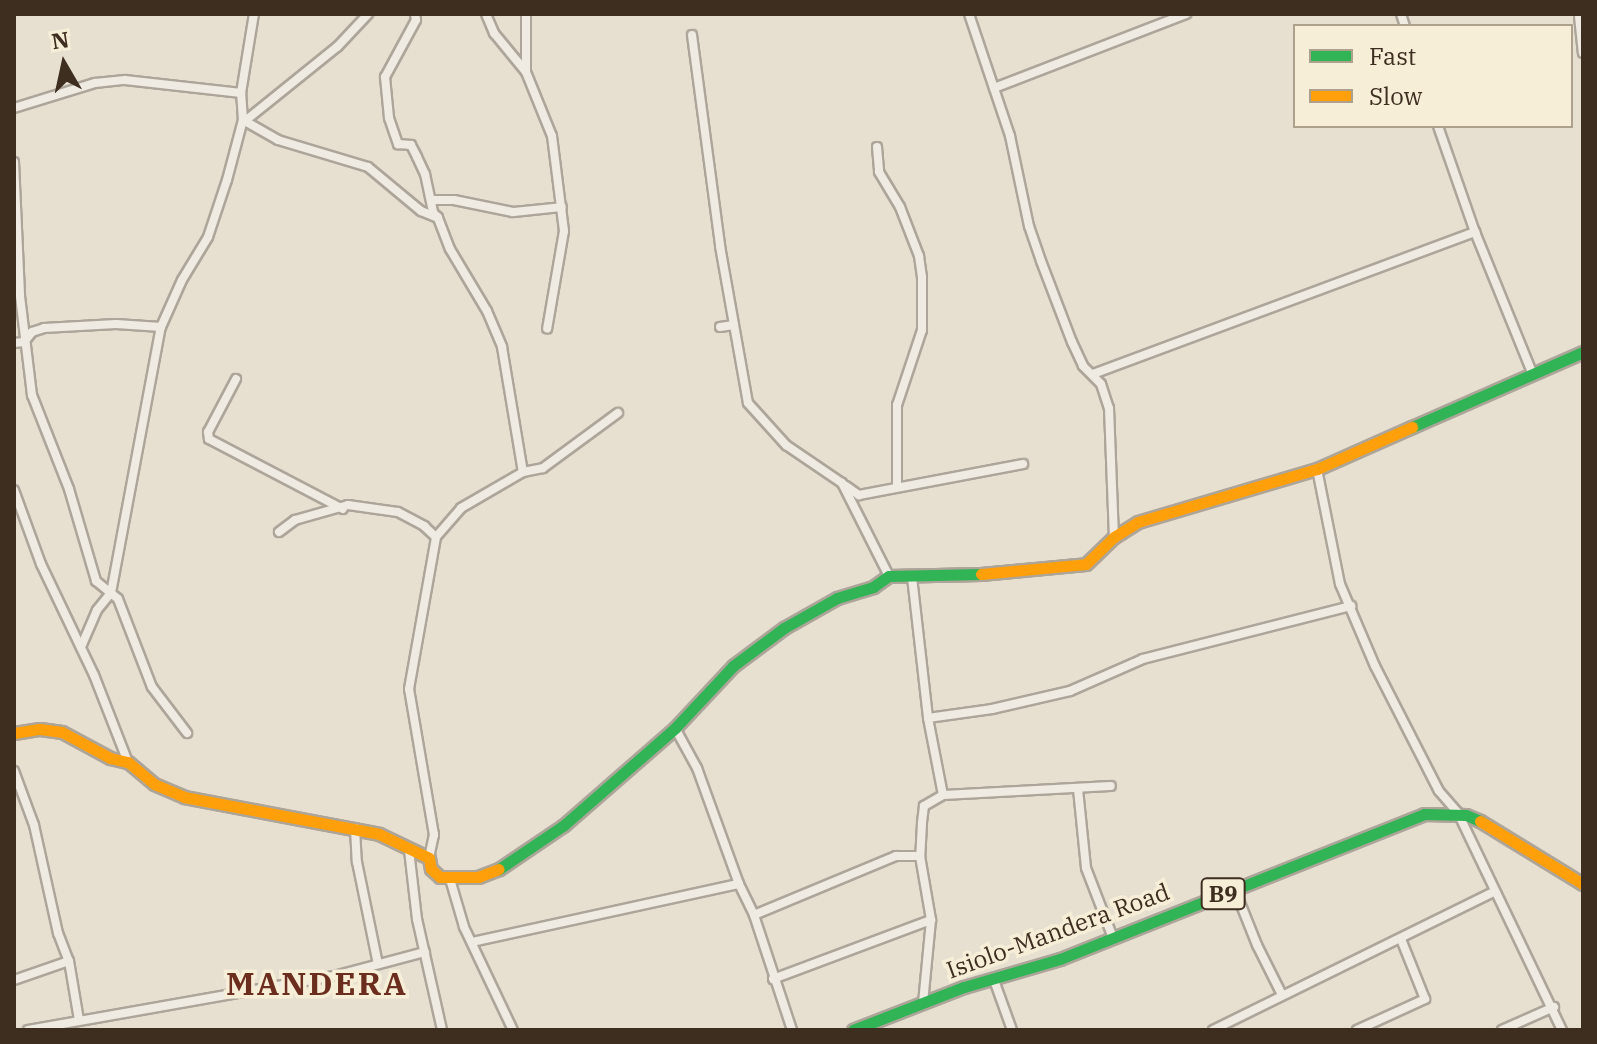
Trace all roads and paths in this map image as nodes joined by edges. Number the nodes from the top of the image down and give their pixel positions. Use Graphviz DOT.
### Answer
graph roads {
  1 [pos="254,14"];
  2 [pos="368,14"];
  3 [pos="415,14"];
  4 [pos="486,14"];
  5 [pos="526,14"];
  6 [pos="969,14"];
  7 [pos="1186,14"];
  8 [pos="1579,16"];
  9 [pos="692,35"];
  10 [pos="1583,53"];
  11 [pos="526,72"];
  12 [pos="994,88"];
  13 [pos="241,93"];
  14 [pos="14,108"];
  15 [pos="244,120"];
  16 [pos="1439,128"];
  17 [pos="877,147"];
  18 [pos="14,162"];
  19 [pos="432,200"];
  20 [pos="562,207"];
  21 [pos="438,218"];
  22 [pos="1475,232"];
  23 [pos="734,325"];
  24 [pos="161,327"];
  25 [pos="720,327"];
  26 [pos="547,329"];
  27 [pos="19,343"];
  28 [pos="1583,352"];
  29 [pos="1093,374"];
  30 [pos="1533,375"];
  31 [pos="236,379"];
  32 [pos="618,413"];
  33 [pos="1023,464"];
  34 [pos="1317,469"];
  35 [pos="523,472"];
  36 [pos="842,483"];
  37 [pos="897,487"];
  38 [pos="14,490"];
  39 [pos="343,509"];
  40 [pos="279,532"];
  41 [pos="436,537"];
  42 [pos="1114,537"];
  43 [pos="889,576"];
  44 [pos="912,577"];
  45 [pos="111,593"];
  46 [pos="1351,606"];
  47 [pos="81,647"];
  48 [pos="928,718"];
  49 [pos="675,728"];
  50 [pos="14,733"];
  51 [pos="187,733"];
  52 [pos="128,762"];
  53 [pos="14,771"];
  54 [pos="1111,786"];
  55 [pos="1078,789"];
  56 [pos="943,795"];
  57 [pos="1458,813"];
  58 [pos="355,828"];
  59 [pos="409,850"];
  60 [pos="920,856"];
  61 [pos="429,858"];
  62 [pos="450,879"];
  63 [pos="739,884"];
  64 [pos="1583,884"];
  65 [pos="1235,890"];
  66 [pos="1495,891"];
  67 [pos="754,915"];
  68 [pos="931,920"];
  69 [pos="1113,938"];
  70 [pos="1401,939"];
  71 [pos="472,942"];
  72 [pos="425,952"];
  73 [pos="69,961"];
  74 [pos="378,964"];
  75 [pos="773,979"];
  76 [pos="14,980"];
  77 [pos="994,980"];
  78 [pos="1282,995"];
  79 [pos="923,1003"];
  80 [pos="1554,1007"];
  81 [pos="79,1020"];
  82 [pos="858,1029"];
  83 [pos="28,1030"];
  84 [pos="442,1030"];
  85 [pos="513,1030"];
  86 [pos="792,1030"];
  87 [pos="1012,1030"];
  88 [pos="1213,1030"];
  89 [pos="1357,1030"];
  90 [pos="1502,1030"];
  91 [pos="1562,1030"];
  1 -- 13 [label="street"];
  2 -- 15 [label="street"];
  3 -- 19 [label="street"];
  4 -- 11 [label="street"];
  5 -- 11 [label="street"];
  6 -- 12 [label="street"];
  7 -- 12 [label="street"];
  8 -- 10 [label="street"];
  9 -- 23 [label="street"];
  11 -- 20 [label="street"];
  12 -- 29 [label="street"];
  13 -- 14 [label="street"];
  13 -- 15 [label="street"];
  15 -- 21 [label="street"];
  15 -- 24 [label="street"];
  16 -- 22 [label="street"];
  17 -- 37 [label="street"];
  18 -- 27 [label="street"];
  19 -- 20 [label="street"];
  19 -- 21 [label="street"];
  20 -- 26 [label="street"];
  21 -- 35 [label="street"];
  22 -- 29 [label="street"];
  22 -- 30 [label="street"];
  23 -- 25 [label="street"];
  23 -- 36 [label="street"];
  24 -- 27 [label="street"];
  24 -- 45 [label="street"];
  27 -- 45 [label="street"];
  28 -- 30 [label="main road"];
  29 -- 42 [label="street"];
  30 -- 34 [label="main road"];
  31 -- 39 [label="street"];
  32 -- 35 [label="street"];
  33 -- 37 [label="street"];
  34 -- 42 [label="main road"];
  34 -- 46 [label="street"];
  35 -- 41 [label="street"];
  36 -- 37 [label="street"];
  36 -- 43 [label="street"];
  38 -- 47 [label="street"];
  39 -- 40 [label="street"];
  39 -- 41 [label="street"];
  41 -- 61 [label="street"];
  42 -- 44 [label="main road"];
  43 -- 44 [label="main road"];
  43 -- 49 [label="main road"];
  44 -- 48 [label="street"];
  45 -- 47 [label="street"];
  45 -- 51 [label="street"];
  46 -- 48 [label="street"];
  46 -- 57 [label="street"];
  47 -- 52 [label="street"];
  48 -- 56 [label="street"];
  49 -- 62 [label="main road"];
  49 -- 63 [label="street"];
  50 -- 52 [label="main road"];
  52 -- 58 [label="main road"];
  53 -- 73 [label="street"];
  54 -- 55 [label="street"];
  55 -- 56 [label="street"];
  55 -- 69 [label="street"];
  56 -- 60 [label="street"];
  57 -- 64 [label="main road, Isiolo-Mandera Road / B9"];
  57 -- 65 [label="main road, Isiolo-Mandera Road / B9"];
  57 -- 66 [label="street"];
  58 -- 59 [label="main road"];
  58 -- 74 [label="street"];
  59 -- 61 [label="main road"];
  59 -- 72 [label="street"];
  60 -- 67 [label="street"];
  60 -- 68 [label="street"];
  61 -- 62 [label="main road"];
  62 -- 71 [label="street"];
  63 -- 67 [label="street"];
  63 -- 71 [label="street"];
  65 -- 69 [label="main road, Isiolo-Mandera Road / B9"];
  65 -- 78 [label="street"];
  66 -- 70 [label="street"];
  66 -- 80 [label="street"];
  67 -- 75 [label="street"];
  68 -- 75 [label="street"];
  68 -- 79 [label="street"];
  69 -- 77 [label="main road, Isiolo-Mandera Road / B9"];
  70 -- 78 [label="street"];
  70 -- 89 [label="street"];
  71 -- 85 [label="street"];
  72 -- 74 [label="street"];
  72 -- 84 [label="street"];
  73 -- 76 [label="street"];
  73 -- 81 [label="street"];
  74 -- 81 [label="street"];
  75 -- 86 [label="street"];
  77 -- 79 [label="main road, Isiolo-Mandera Road / B9"];
  77 -- 87 [label="street"];
  78 -- 88 [label="street"];
  79 -- 82 [label="main road, Isiolo-Mandera Road / B9"];
  80 -- 90 [label="street"];
  80 -- 91 [label="street"];
  81 -- 83 [label="street"];
}
